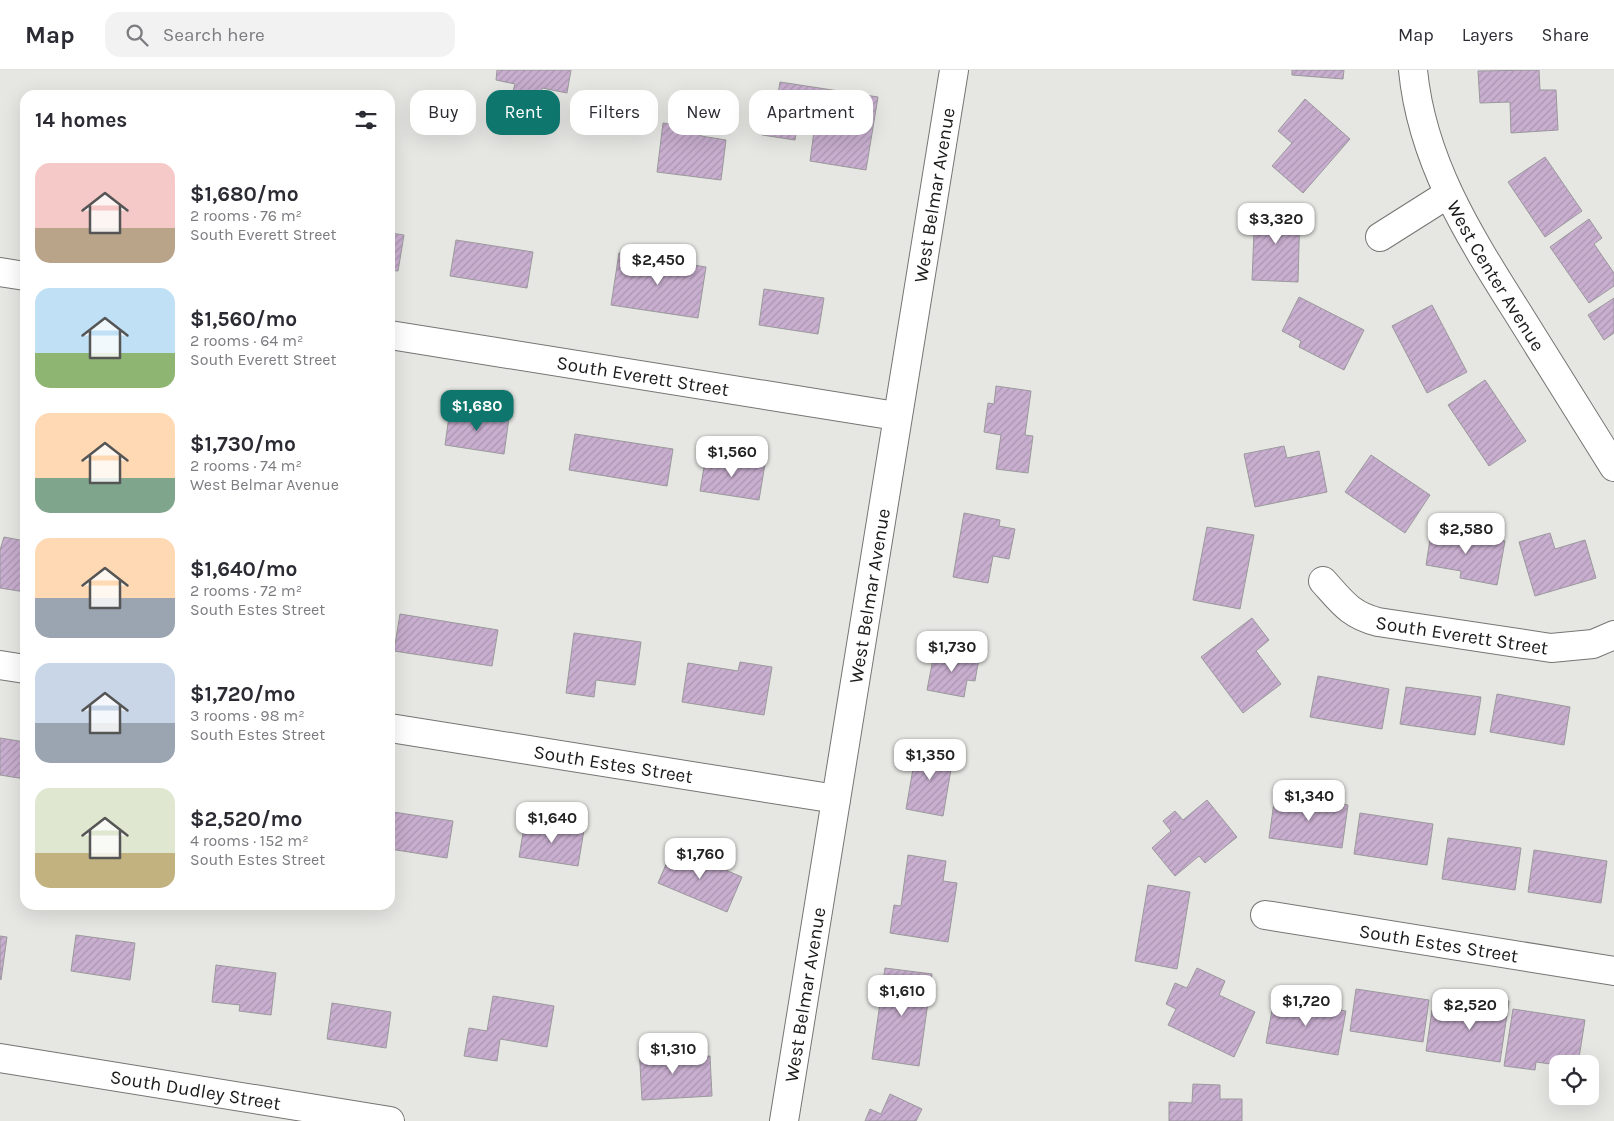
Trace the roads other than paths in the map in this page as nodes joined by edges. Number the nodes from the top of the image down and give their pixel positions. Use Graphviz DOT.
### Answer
graph roads {
  1 [pos="954,70"];
  2 [pos="1413,70"];
  3 [pos="1448,194"];
  4 [pos="1380,237"];
  5 [pos="0,272"];
  6 [pos="20,275"];
  7 [pos="395,336"];
  8 [pos="896,416"];
  9 [pos="1610,452"];
  10 [pos="1324,581"];
  11 [pos="1614,635"];
  12 [pos="0,665"];
  13 [pos="20,668"];
  14 [pos="395,729"];
  15 [pos="836,799"];
  16 [pos="1265,915"];
  17 [pos="1614,971"];
  18 [pos="0,1058"];
  19 [pos="390,1121"];
  20 [pos="784,1121"];
  1 -- 8 [label="street, West Belmar Avenue"];
  2 -- 3 [label="street, West Center Avenue"];
  3 -- 4 [label="street"];
  3 -- 9 [label="street, West Center Avenue"];
  5 -- 6 [label="street"];
  7 -- 8 [label="street, South Everett Street"];
  8 -- 15 [label="street, West Belmar Avenue"];
  10 -- 11 [label="street, South Everett Street"];
  12 -- 13 [label="street"];
  14 -- 15 [label="street, South Estes Street"];
  15 -- 20 [label="street, West Belmar Avenue"];
  16 -- 17 [label="street, South Estes Street"];
  18 -- 19 [label="street, South Dudley Street"];
}
